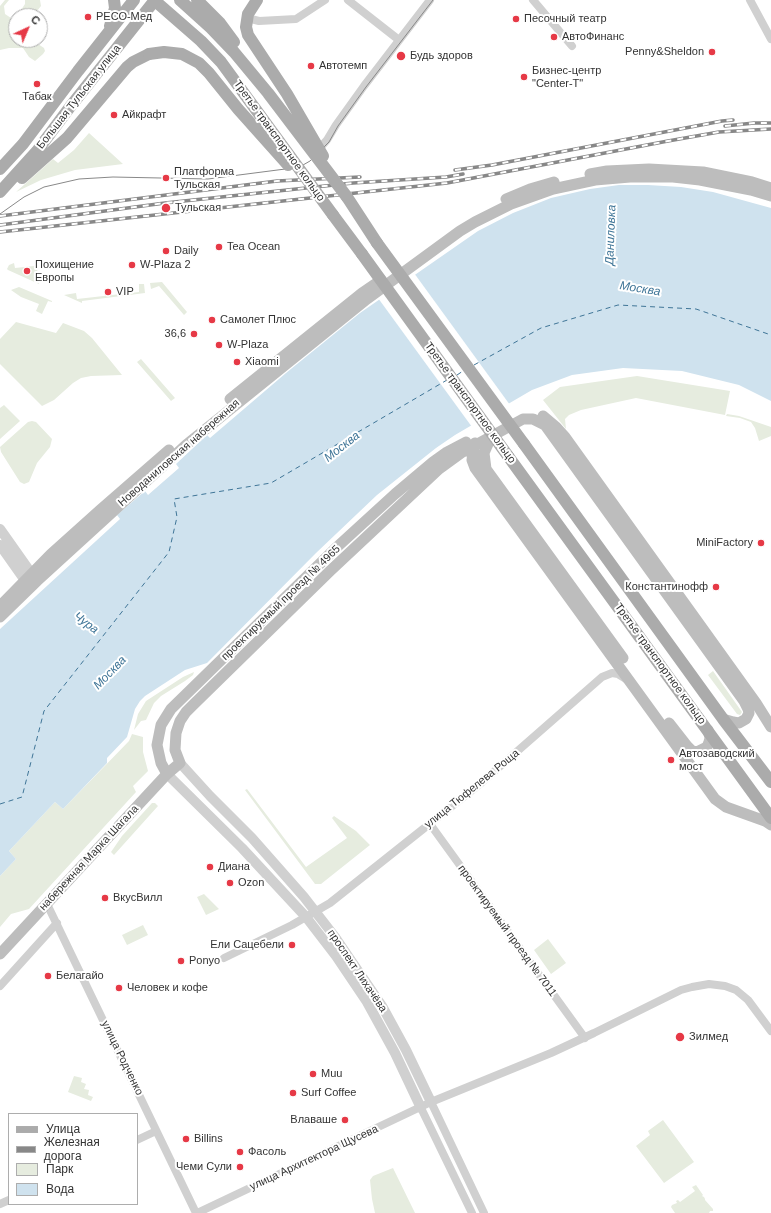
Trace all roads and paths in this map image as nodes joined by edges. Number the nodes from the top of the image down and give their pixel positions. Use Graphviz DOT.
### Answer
graph roads {
  1 [pos="114,0"];
  2 [pos="134,0"];
  3 [pos="154,0"];
  4 [pos="180,0"];
  5 [pos="196,0"];
  6 [pos="257,0"];
  7 [pos="325,0"];
  8 [pos="348,0"];
  9 [pos="430,0"];
  10 [pos="533,0"];
  11 [pos="750,0"];
  12 [pos="251,19"];
  13 [pos="104,38"];
  14 [pos="771,39"];
  15 [pos="399,40"];
  16 [pos="572,46"];
  17 [pos="268,93"];
  18 [pos="318,150"];
  19 [pos="0,169"];
  20 [pos="771,188"];
  21 [pos="0,193"];
  22 [pos="771,196"];
  23 [pos="347,197"];
  24 [pos="333,215"];
  25 [pos="365,296"];
  26 [pos="479,436"];
  27 [pos="491,437"];
  28 [pos="447,452"];
  29 [pos="473,452"];
  30 [pos="461,453"];
  31 [pos="444,465"];
  32 [pos="481,468"];
  33 [pos="0,529"];
  34 [pos="0,545"];
  35 [pos="31,581"];
  36 [pos="0,606"];
  37 [pos="0,617"];
  38 [pos="628,680"];
  39 [pos="723,719"];
  40 [pos="771,727"];
  41 [pos="708,729"];
  42 [pos="180,763"];
  43 [pos="167,774"];
  44 [pos="771,782"];
  45 [pos="771,818"];
  46 [pos="430,824"];
  47 [pos="771,825"];
  48 [pos="47,904"];
  49 [pos="315,911"];
  50 [pos="306,917"];
  51 [pos="57,924"];
  52 [pos="0,954"];
  53 [pos="224,958"];
  54 [pos="0,986"];
  55 [pos="771,1031"];
  56 [pos="585,1038"];
  57 [pos="431,1102"];
  58 [pos="421,1108"];
  59 [pos="154,1132"];
  60 [pos="138,1140"];
  61 [pos="197,1213"];
  62 [pos="472,1213"];
  63 [pos="484,1213"];
  1 -- 13 [label="main road"];
  2 -- 13 [label="main road, Большая Тульская улица"];
  3 -- 21 [label="main road, Большая Тульская улица"];
  3 -- 24 [label="main road, Третье транспортное кольцо, bridge"];
  4 -- 17 [label="main road, Третье транспортное кольцо, bridge"];
  5 -- 17 [label="main road, bridge"];
  6 -- 23 [label="main road, bridge"];
  7 -- 12 [label="street"];
  8 -- 15 [label="street"];
  9 -- 15 [label="street"];
  10 -- 16 [label="street"];
  11 -- 14 [label="street"];
  13 -- 19 [label="main road, Большая Тульская улица"];
  15 -- 18 [label="street"];
  17 -- 23 [label="main road, Третье транспортное кольцо, bridge"];
  20 -- 25 [label="main road"];
  21 -- 24 [label="main road, bridge"];
  22 -- 25 [label="main road"];
  23 -- 39 [label="main road, Третье транспортное кольцо, bridge"];
  24 -- 41 [label="main road, Третье транспортное кольцо, bridge"];
  25 -- 35 [label="main road, Новоданиловская набережная"];
  26 -- 28 [label="main road, проектируемый проезд № 4965"];
  26 -- 29 [label="main road"];
  26 -- 40 [label="main road, проектируемый проезд № 4965"];
  27 -- 29 [label="main road"];
  27 -- 32 [label="main road"];
  27 -- 39 [label="main road"];
  28 -- 30 [label="main road"];
  28 -- 43 [label="main road, проектируемый проезд № 4965"];
  29 -- 30 [label="main road"];
  29 -- 32 [label="main road"];
  30 -- 31 [label="main road, проектируемый проезд № 4965"];
  31 -- 32 [label="main road"];
  31 -- 42 [label="main road, проектируемый проезд № 4965"];
  32 -- 38 [label="main road"];
  32 -- 41 [label="main road"];
  33 -- 35 [label="street"];
  34 -- 35 [label="street"];
  35 -- 36 [label="main road, Новоданиловская набережная"];
  35 -- 37 [label="main road, Новоданиловская набережная"];
  38 -- 46 [label="street, улица Тюфелева Роща"];
  38 -- 47 [label="main road"];
  39 -- 44 [label="main road, Третье транспортное кольцо"];
  41 -- 45 [label="main road, Третье транспортное кольцо"];
  42 -- 43 [label="main road, набережная Марка Шагала"];
  42 -- 49 [label="street, проспект Лихачёва"];
  43 -- 48 [label="main road, набережная Марка Шагала"];
  43 -- 50 [label="street, проспект Лихачёва"];
  46 -- 49 [label="street, улица Тюфелева Роща"];
  46 -- 56 [label="street, проектируемый проезд № 7011"];
  48 -- 51 [label="street, улица Родченко"];
  48 -- 52 [label="main road, набережная Марка Шагала"];
  49 -- 50 [label="street, улица Тюфелева Роща"];
  49 -- 57 [label="street, проспект Лихачёва"];
  50 -- 53 [label="street, улица Тюфелева Роща"];
  50 -- 58 [label="street, проспект Лихачёва"];
  51 -- 54 [label="street, набережная Марка Шагала"];
  51 -- 61 [label="street, улица Родченко"];
  55 -- 56 [label="street, улица Архитектора Щусева"];
  56 -- 57 [label="street, улица Архитектора Щусева"];
  57 -- 58 [label="street, улица Архитектора Щусева"];
  57 -- 63 [label="street, проспект Лихачёва"];
  58 -- 61 [label="street, улица Архитектора Щусева"];
  58 -- 62 [label="street, проспект Лихачёва"];
  59 -- 60 [label="street"];
}
